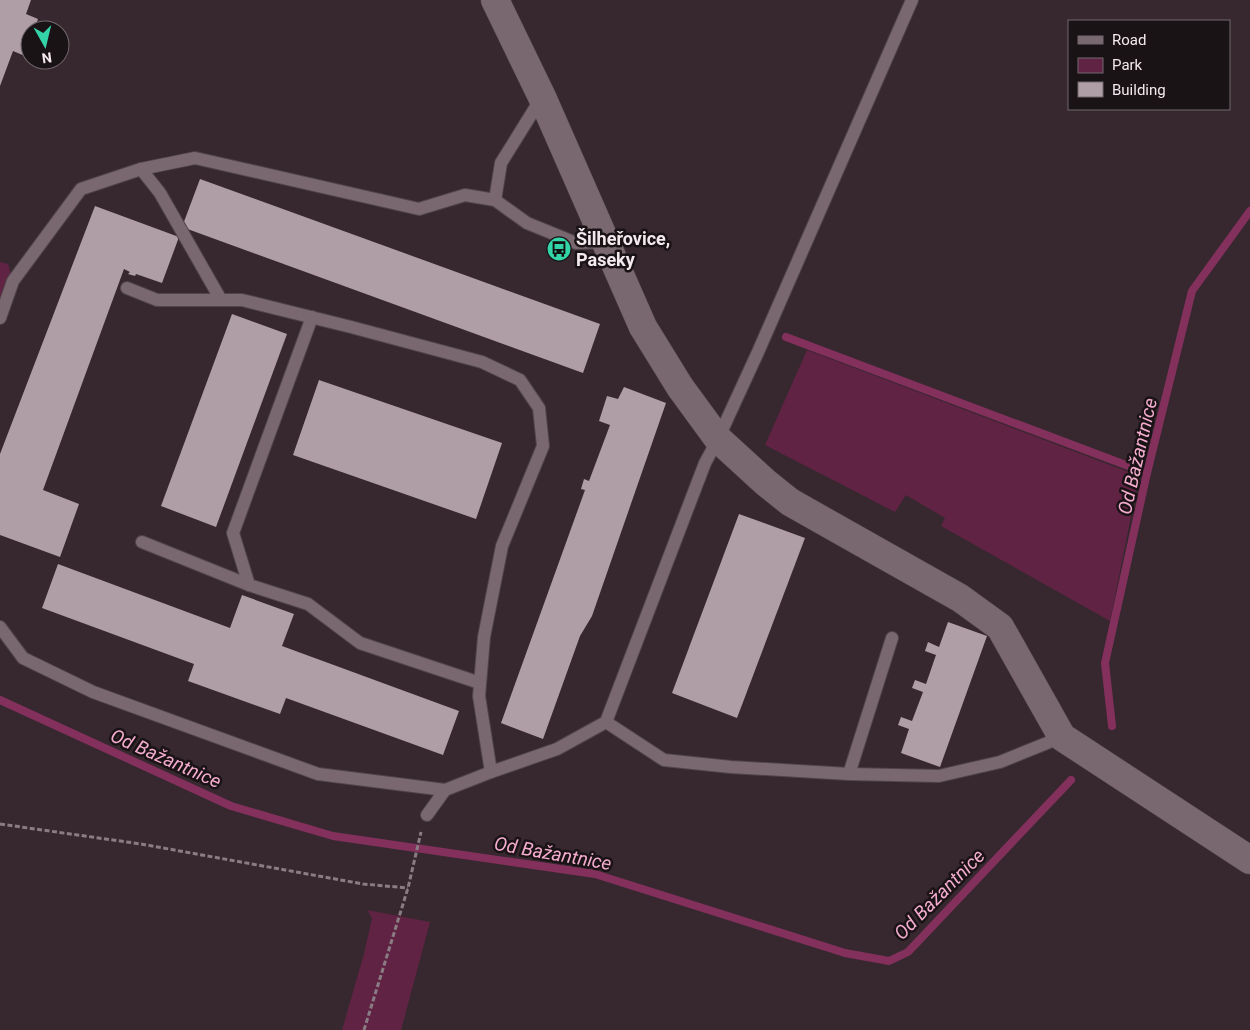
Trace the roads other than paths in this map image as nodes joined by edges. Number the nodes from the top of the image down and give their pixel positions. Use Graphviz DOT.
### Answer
graph roads {
  1 [pos="495,0"];
  2 [pos="912,0"];
  3 [pos="542,97"];
  4 [pos="141,169"];
  5 [pos="496,200"];
  6 [pos="605,242"];
  7 [pos="127,288"];
  8 [pos="220,300"];
  9 [pos="312,317"];
  10 [pos="0,318"];
  11 [pos="718,439"];
  12 [pos="142,542"];
  13 [pos="248,585"];
  14 [pos="0,627"];
  15 [pos="892,638"];
  16 [pos="480,683"];
  17 [pos="606,722"];
  18 [pos="1062,736"];
  19 [pos="491,772"];
  20 [pos="848,774"];
  21 [pos="445,790"];
  22 [pos="427,814"];
  23 [pos="1250,860"];
  1 -- 3 [label="street"];
  2 -- 11 [label="lane"];
  3 -- 5 [label="lane"];
  3 -- 6 [label="street"];
  4 -- 5 [label="lane"];
  4 -- 8 [label="lane"];
  4 -- 10 [label="lane"];
  5 -- 6 [label="lane"];
  6 -- 11 [label="street"];
  7 -- 8 [label="lane"];
  8 -- 9 [label="lane"];
  9 -- 13 [label="lane"];
  9 -- 16 [label="lane"];
  11 -- 17 [label="lane"];
  11 -- 18 [label="street"];
  12 -- 13 [label="lane"];
  13 -- 16 [label="lane"];
  14 -- 21 [label="lane"];
  15 -- 20 [label="lane"];
  16 -- 19 [label="lane"];
  17 -- 19 [label="lane"];
  17 -- 20 [label="lane"];
  18 -- 20 [label="lane"];
  18 -- 23 [label="street"];
  19 -- 21 [label="lane"];
  21 -- 22 [label="lane"];
}
